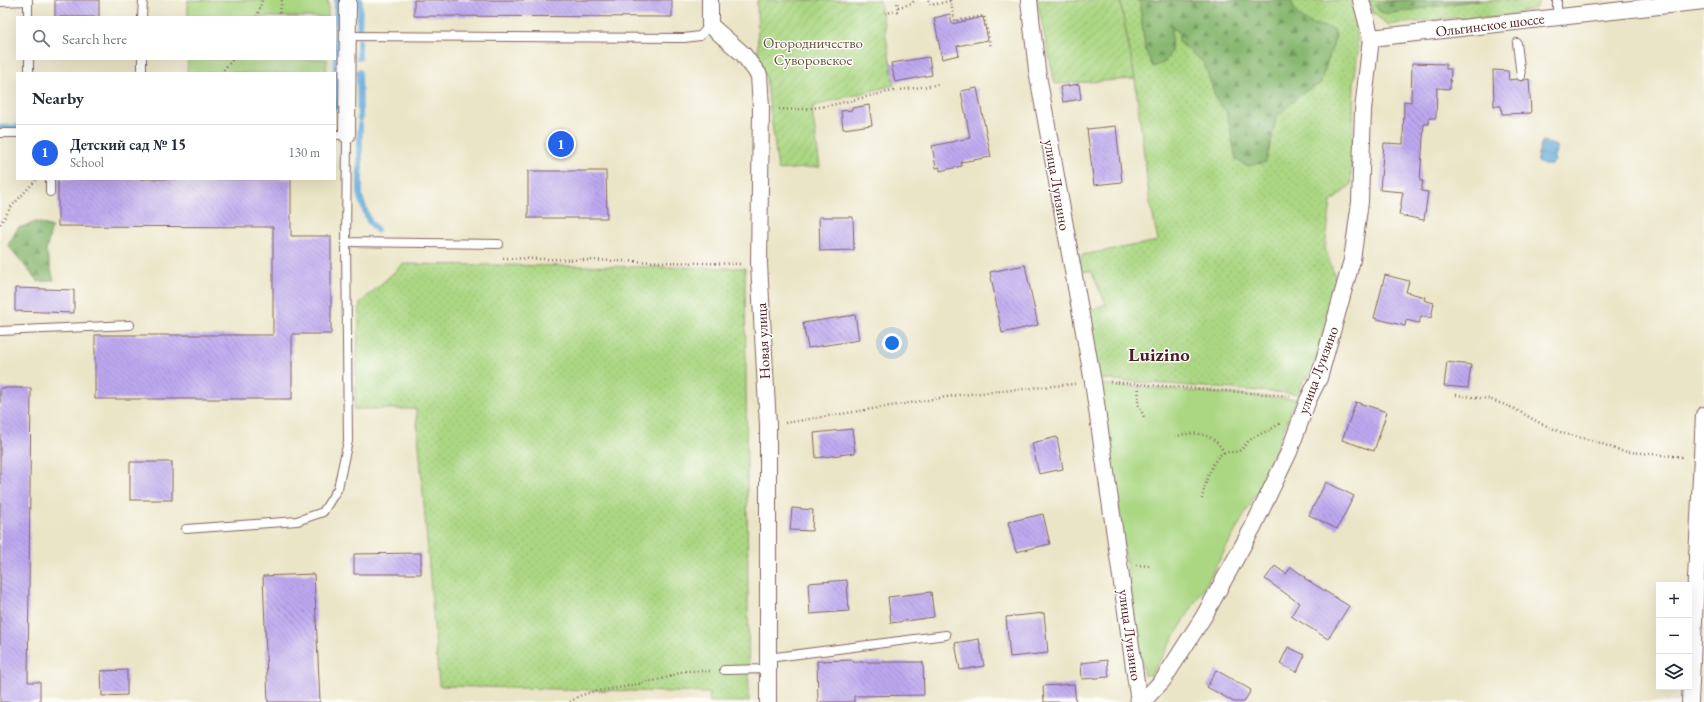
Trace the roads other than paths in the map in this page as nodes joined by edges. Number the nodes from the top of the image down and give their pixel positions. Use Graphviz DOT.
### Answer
graph roads {
  1 [pos="143,0"];
  2 [pos="348,0"];
  3 [pos="710,0"];
  4 [pos="1029,0"];
  5 [pos="1361,0"];
  6 [pos="1557,0"];
  7 [pos="28,1"];
  8 [pos="1704,1"];
  9 [pos="0,2"];
  10 [pos="28,16"];
  11 [pos="142,16"];
  12 [pos="1557,17"];
  13 [pos="710,25"];
  14 [pos="347,36"];
  15 [pos="1371,38"];
  16 [pos="1516,43"];
  17 [pos="29,60"];
  18 [pos="142,60"];
  19 [pos="29,72"];
  20 [pos="142,72"];
  21 [pos="1521,76"];
  22 [pos="0,133"];
  23 [pos="16,133"];
  24 [pos="341,135"];
  25 [pos="50,180"];
  26 [pos="50,192"];
  27 [pos="346,242"];
  28 [pos="499,244"];
  29 [pos="130,325"];
  30 [pos="0,331"];
  31 [pos="1704,414"];
  32 [pos="1703,459"];
  33 [pos="186,529"];
  34 [pos="946,635"];
  35 [pos="768,663"];
  36 [pos="724,670"];
  37 [pos="768,702"];
  38 [pos="1139,702"];
  39 [pos="1142,702"];
  40 [pos="1690,702"];
  1 -- 11 [label="lane"];
  2 -- 14 [label="street"];
  3 -- 13 [label="street"];
  4 -- 38 [label="street, улица Луизино"];
  5 -- 15 [label="street, улица Луизино"];
  6 -- 12 [label="lane"];
  7 -- 9 [label="lane"];
  7 -- 10 [label="lane"];
  8 -- 12 [label="street, Ольгинское шоссе"];
  12 -- 15 [label="street, Ольгинское шоссе"];
  13 -- 14 [label="lane"];
  13 -- 35 [label="street, Новая улица"];
  14 -- 24 [label="street"];
  15 -- 39 [label="street, улица Луизино"];
  16 -- 21 [label="lane"];
  17 -- 19 [label="lane"];
  18 -- 20 [label="lane"];
  22 -- 23 [label="lane"];
  24 -- 27 [label="lane"];
  25 -- 26 [label="lane"];
  27 -- 28 [label="lane"];
  27 -- 33 [label="lane"];
  29 -- 30 [label="lane"];
  31 -- 32 [label="street"];
  32 -- 40 [label="street"];
  34 -- 35 [label="lane"];
  35 -- 36 [label="lane"];
  35 -- 37 [label="street, Новая улица"];
}
